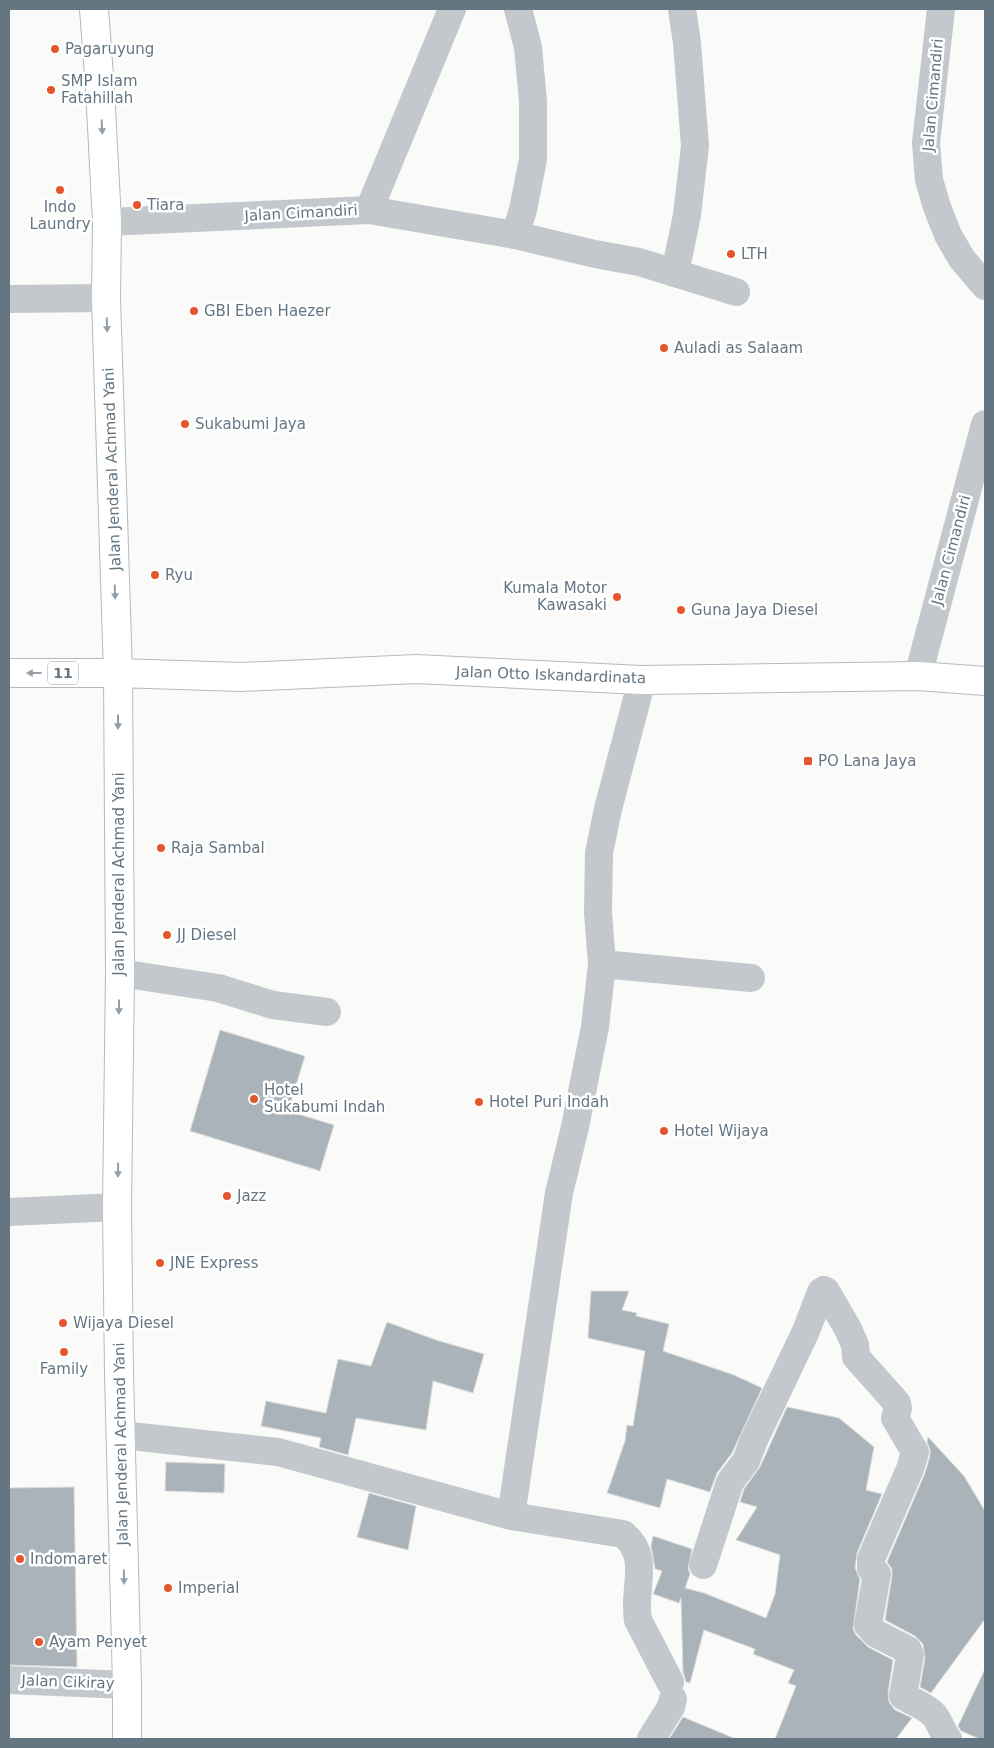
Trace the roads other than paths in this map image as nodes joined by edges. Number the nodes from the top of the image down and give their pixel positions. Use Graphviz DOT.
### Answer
graph roads {
  1 [pos="94,9"];
  2 [pos="452,9"];
  3 [pos="518,9"];
  4 [pos="682,9"];
  5 [pos="941,9"];
  6 [pos="369,210"];
  7 [pos="106,222"];
  8 [pos="515,235"];
  9 [pos="675,273"];
  10 [pos="985,286"];
  11 [pos="736,292"];
  12 [pos="106,298"];
  13 [pos="9,299"];
  14 [pos="985,424"];
  15 [pos="9,673"];
  16 [pos="118,673"];
  17 [pos="918,676"];
  18 [pos="642,680"];
  19 [pos="985,681"];
  20 [pos="602,964"];
  21 [pos="120,973"];
  22 [pos="750,978"];
  23 [pos="327,1012"];
  24 [pos="117,1207"];
  25 [pos="9,1212"];
  26 [pos="121,1435"];
  27 [pos="511,1516"];
  28 [pos="703,1565"];
  29 [pos="9,1680"];
  30 [pos="127,1685"];
  31 [pos="127,1739"];
  32 [pos="650,1739"];
  33 [pos="948,1739"];
  1 -- 7 [label="main road, Jalan Jenderal Achmad Yani, one-way"];
  2 -- 6 [label="street, Jalan Cimandiri"];
  3 -- 8 [label="street"];
  4 -- 9 [label="street"];
  5 -- 10 [label="street, Jalan Cimandiri"];
  6 -- 7 [label="street, Jalan Cimandiri"];
  6 -- 8 [label="street"];
  7 -- 12 [label="main road, Jalan Jenderal Achmad Yani"];
  8 -- 9 [label="street"];
  9 -- 11 [label="street"];
  12 -- 13 [label="street"];
  12 -- 16 [label="main road, Jalan Jenderal Achmad Yani, one-way"];
  14 -- 17 [label="street, Jalan Cimandiri"];
  16 -- 15 [label="main road, 11, one-way"];
  16 -- 18 [label="main road, Jalan Otto Iskandardinata"];
  16 -- 21 [label="main road, Jalan Jenderal Achmad Yani, one-way"];
  17 -- 18 [label="main road, Jalan Otto Iskandardinata"];
  17 -- 19 [label="main road, Jalan Otto Iskandardinata"];
  18 -- 20 [label="street"];
  20 -- 22 [label="street"];
  20 -- 27 [label="street"];
  21 -- 23 [label="street"];
  21 -- 24 [label="main road, Jalan Jenderal Achmad Yani, one-way"];
  24 -- 25 [label="street"];
  24 -- 26 [label="main road, Jalan Jenderal Achmad Yani"];
  26 -- 27 [label="street"];
  26 -- 30 [label="main road, Jalan Jenderal Achmad Yani, one-way"];
  27 -- 32 [label="street"];
  28 -- 33 [label="street"];
  29 -- 30 [label="street, Jalan Cikiray"];
  30 -- 31 [label="main road, Jalan Jenderal Achmad Yani"];
}
